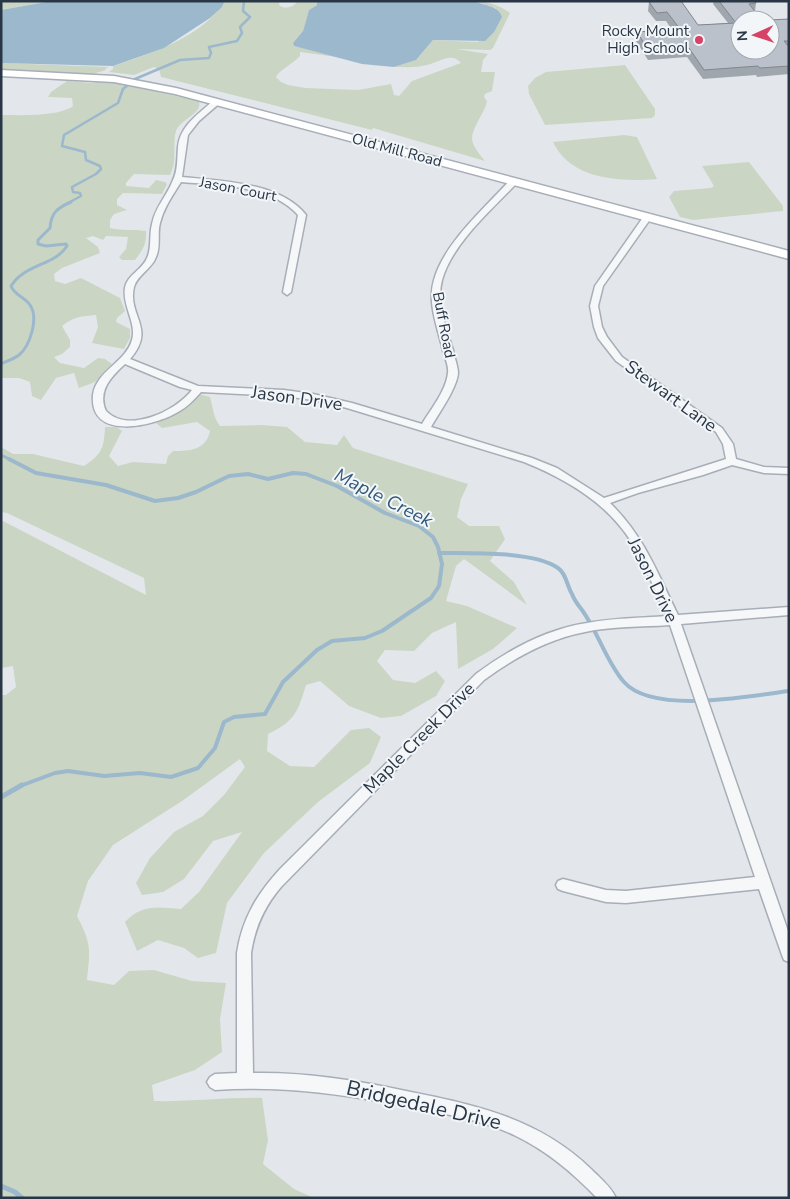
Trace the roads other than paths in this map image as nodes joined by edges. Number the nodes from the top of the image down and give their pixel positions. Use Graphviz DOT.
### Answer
graph roads {
  1 [pos="1,73"];
  2 [pos="217,102"];
  3 [pos="178,179"];
  4 [pos="513,182"];
  5 [pos="647,218"];
  6 [pos="789,255"];
  7 [pos="287,292"];
  8 [pos="123,360"];
  9 [pos="198,389"];
  10 [pos="425,428"];
  11 [pos="731,461"];
  12 [pos="789,471"];
  13 [pos="604,502"];
  14 [pos="789,611"];
  15 [pos="674,619"];
  16 [pos="764,882"];
  17 [pos="563,885"];
  18 [pos="789,955"];
  19 [pos="245,1079"];
  20 [pos="215,1082"];
  21 [pos="608,1198"];
  1 -- 2 [label="street, Old Mill Road"];
  2 -- 3 [label="street"];
  2 -- 4 [label="street, Old Mill Road"];
  3 -- 7 [label="street, Jason Court"];
  3 -- 8 [label="street"];
  4 -- 5 [label="street, Old Mill Road"];
  4 -- 10 [label="street, Buff Road"];
  5 -- 6 [label="street, Old Mill Road"];
  5 -- 11 [label="street, Stewart Lane"];
  8 -- 9 [label="street, Jason Drive"];
  8 -- 9 [label="street"];
  9 -- 10 [label="street, Jason Drive"];
  10 -- 13 [label="street, Jason Drive"];
  11 -- 12 [label="street"];
  11 -- 13 [label="street"];
  13 -- 15 [label="street, Jason Drive"];
  14 -- 15 [label="street, Maple Creek Drive"];
  15 -- 16 [label="street, Jason Drive"];
  15 -- 19 [label="street, Maple Creek Drive"];
  16 -- 17 [label="street"];
  16 -- 18 [label="street, Jason Drive"];
  19 -- 20 [label="street, Bridgedale Drive"];
  19 -- 21 [label="street, Bridgedale Drive"];
}
